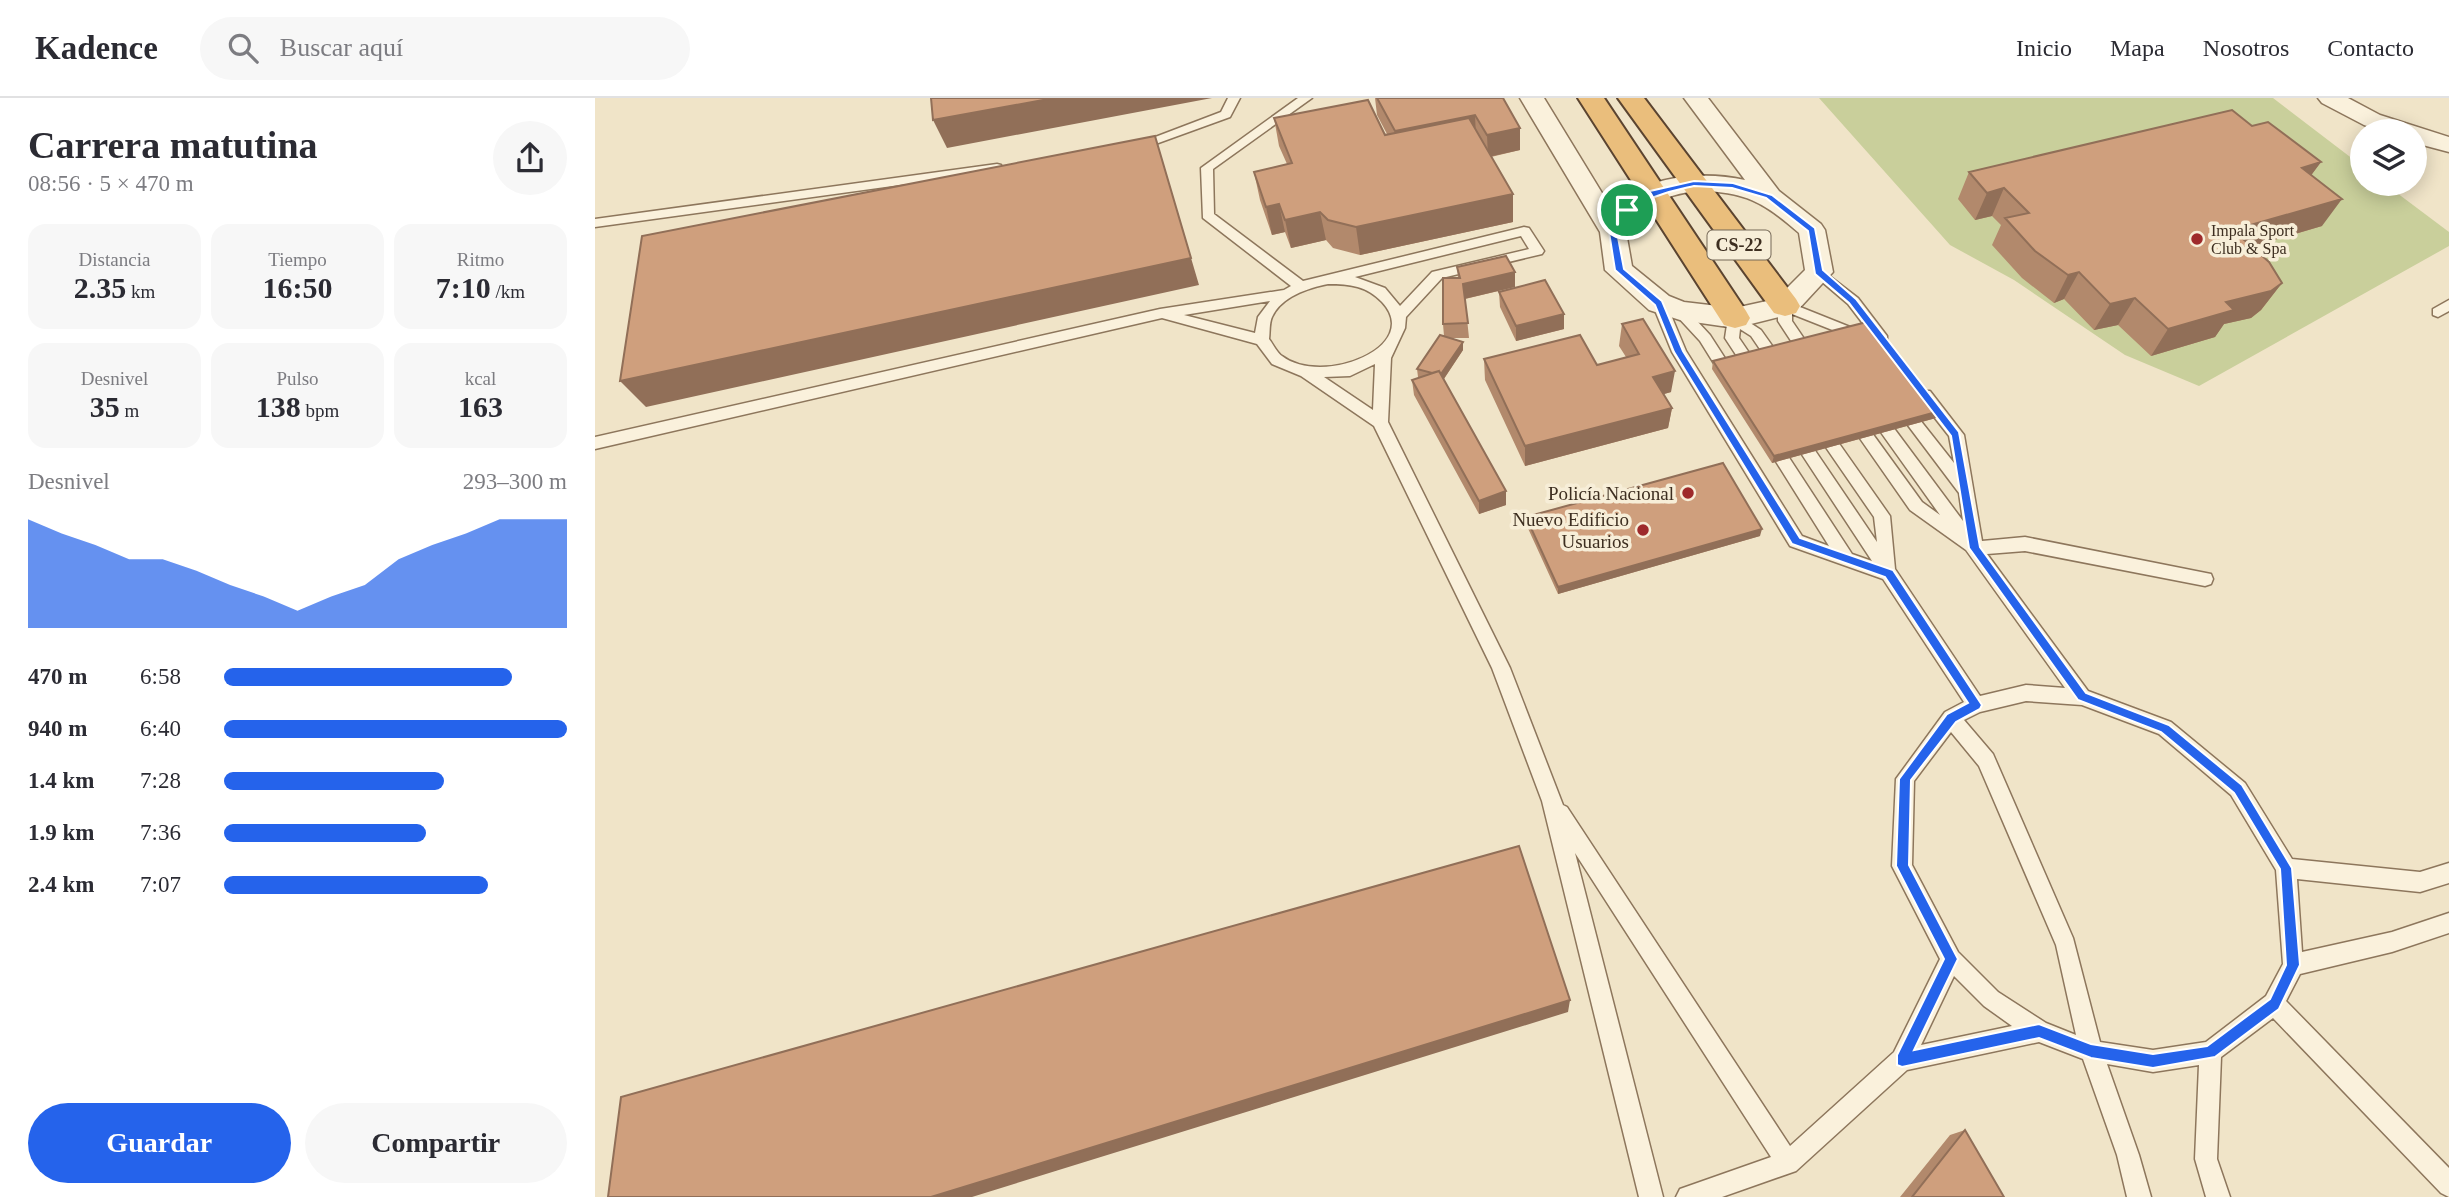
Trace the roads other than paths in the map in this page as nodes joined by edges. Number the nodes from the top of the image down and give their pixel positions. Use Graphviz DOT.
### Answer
graph roads {
  1 [pos="1234,98"];
  2 [pos="1306,98"];
  3 [pos="1532,98"];
  4 [pos="1591,98"];
  5 [pos="1631,98"];
  6 [pos="1696,98"];
  7 [pos="2330,98"];
  8 [pos="2370,119"];
  9 [pos="2427,139"];
  10 [pos="2449,145"];
  11 [pos="1126,151"];
  12 [pos="1017,166"];
  13 [pos="1694,184"];
  14 [pos="1653,193"];
  15 [pos="1769,197"];
  16 [pos="595,223"];
  17 [pos="1613,232"];
  18 [pos="1818,272"];
  19 [pos="1324,280"];
  20 [pos="1300,286"];
  21 [pos="1284,294"];
  22 [pos="1785,306"];
  23 [pos="1670,307"];
  24 [pos="1160,314"];
  25 [pos="1399,316"];
  26 [pos="1735,317"];
  27 [pos="1848,334"];
  28 [pos="1820,337"];
  29 [pos="1262,340"];
  30 [pos="1803,346"];
  31 [pos="1888,346"];
  32 [pos="1385,352"];
  33 [pos="1771,354"];
  34 [pos="1747,360"];
  35 [pos="1723,366"];
  36 [pos="1306,373"];
  37 [pos="1913,379"];
  38 [pos="1380,422"];
  39 [pos="1915,424"];
  40 [pos="1888,431"];
  41 [pos="1867,437"];
  42 [pos="595,443"];
  43 [pos="1833,446"];
  44 [pos="1809,453"];
  45 [pos="1783,460"];
  46 [pos="1967,492"];
  47 [pos="1975,548"];
  48 [pos="1846,559"];
  49 [pos="1889,573"];
  50 [pos="2205,579"];
  51 [pos="2082,697"];
  52 [pos="1976,705"];
  53 [pos="1951,718"];
  54 [pos="1552,801"];
  55 [pos="2286,868"];
  56 [pos="2449,873"];
  57 [pos="2449,923"];
  58 [pos="1951,959"];
  59 [pos="2293,965"];
  60 [pos="2274,1004"];
  61 [pos="2039,1031"];
  62 [pos="2091,1051"];
  63 [pos="2210,1052"];
  64 [pos="1902,1060"];
  65 [pos="1788,1163"];
  66 [pos="2449,1185"];
  67 [pos="1651,1197"];
  68 [pos="1688,1197"];
  69 [pos="2139,1197"];
  70 [pos="2218,1197"];
  1 -- 11 [label="lane"];
  2 -- 20 [label="lane"];
  3 -- 17 [label="street"];
  4 -- 14 [label="highway, CS-22"];
  5 -- 13 [label="highway, CS-22"];
  6 -- 15 [label="street"];
  7 -- 8 [label="street"];
  9 -- 10 [label="street"];
  12 -- 16 [label="lane"];
  13 -- 14 [label="street"];
  13 -- 15 [label="street"];
  13 -- 22 [label="highway, CS-22"];
  14 -- 17 [label="street"];
  14 -- 26 [label="highway, CS-22"];
  15 -- 18 [label="street"];
  17 -- 23 [label="street"];
  18 -- 22 [label="street"];
  18 -- 31 [label="lane"];
  19 -- 20 [label="lane"];
  19 -- 25 [label="lane"];
  19 -- 25 [label="lane"];
  20 -- 21 [label="lane"];
  21 -- 24 [label="lane"];
  21 -- 29 [label="lane"];
  22 -- 26 [label="street"];
  22 -- 27 [label="lane"];
  22 -- 28 [label="lane"];
  22 -- 30 [label="lane"];
  23 -- 26 [label="street"];
  23 -- 35 [label="lane"];
  23 -- 48 [label="lane"];
  24 -- 29 [label="lane"];
  24 -- 42 [label="lane"];
  25 -- 32 [label="lane"];
  26 -- 33 [label="lane"];
  26 -- 34 [label="lane"];
  29 -- 36 [label="lane"];
  32 -- 36 [label="lane"];
  32 -- 38 [label="lane"];
  36 -- 38 [label="lane"];
  37 -- 46 [label="lane"];
  38 -- 54 [label="lane"];
  39 -- 46 [label="lane"];
  40 -- 47 [label="lane"];
  41 -- 47 [label="lane"];
  43 -- 49 [label="lane"];
  44 -- 49 [label="lane"];
  45 -- 48 [label="lane"];
  46 -- 47 [label="lane"];
  47 -- 50 [label="lane"];
  47 -- 51 [label="lane"];
  48 -- 49 [label="lane"];
  49 -- 52 [label="lane"];
  51 -- 52 [label="lane"];
  51 -- 55 [label="lane"];
  52 -- 53 [label="lane"];
  53 -- 58 [label="lane"];
  53 -- 62 [label="lane"];
  54 -- 65 [label="lane"];
  54 -- 67 [label="lane"];
  55 -- 56 [label="lane"];
  55 -- 59 [label="lane"];
  57 -- 59 [label="lane"];
  58 -- 61 [label="lane"];
  58 -- 64 [label="lane"];
  59 -- 60 [label="lane"];
  60 -- 63 [label="lane"];
  60 -- 66 [label="lane"];
  61 -- 62 [label="lane"];
  61 -- 64 [label="lane"];
  62 -- 63 [label="lane"];
  62 -- 69 [label="lane"];
  63 -- 70 [label="lane"];
  64 -- 65 [label="lane"];
  65 -- 68 [label="lane"];
}
